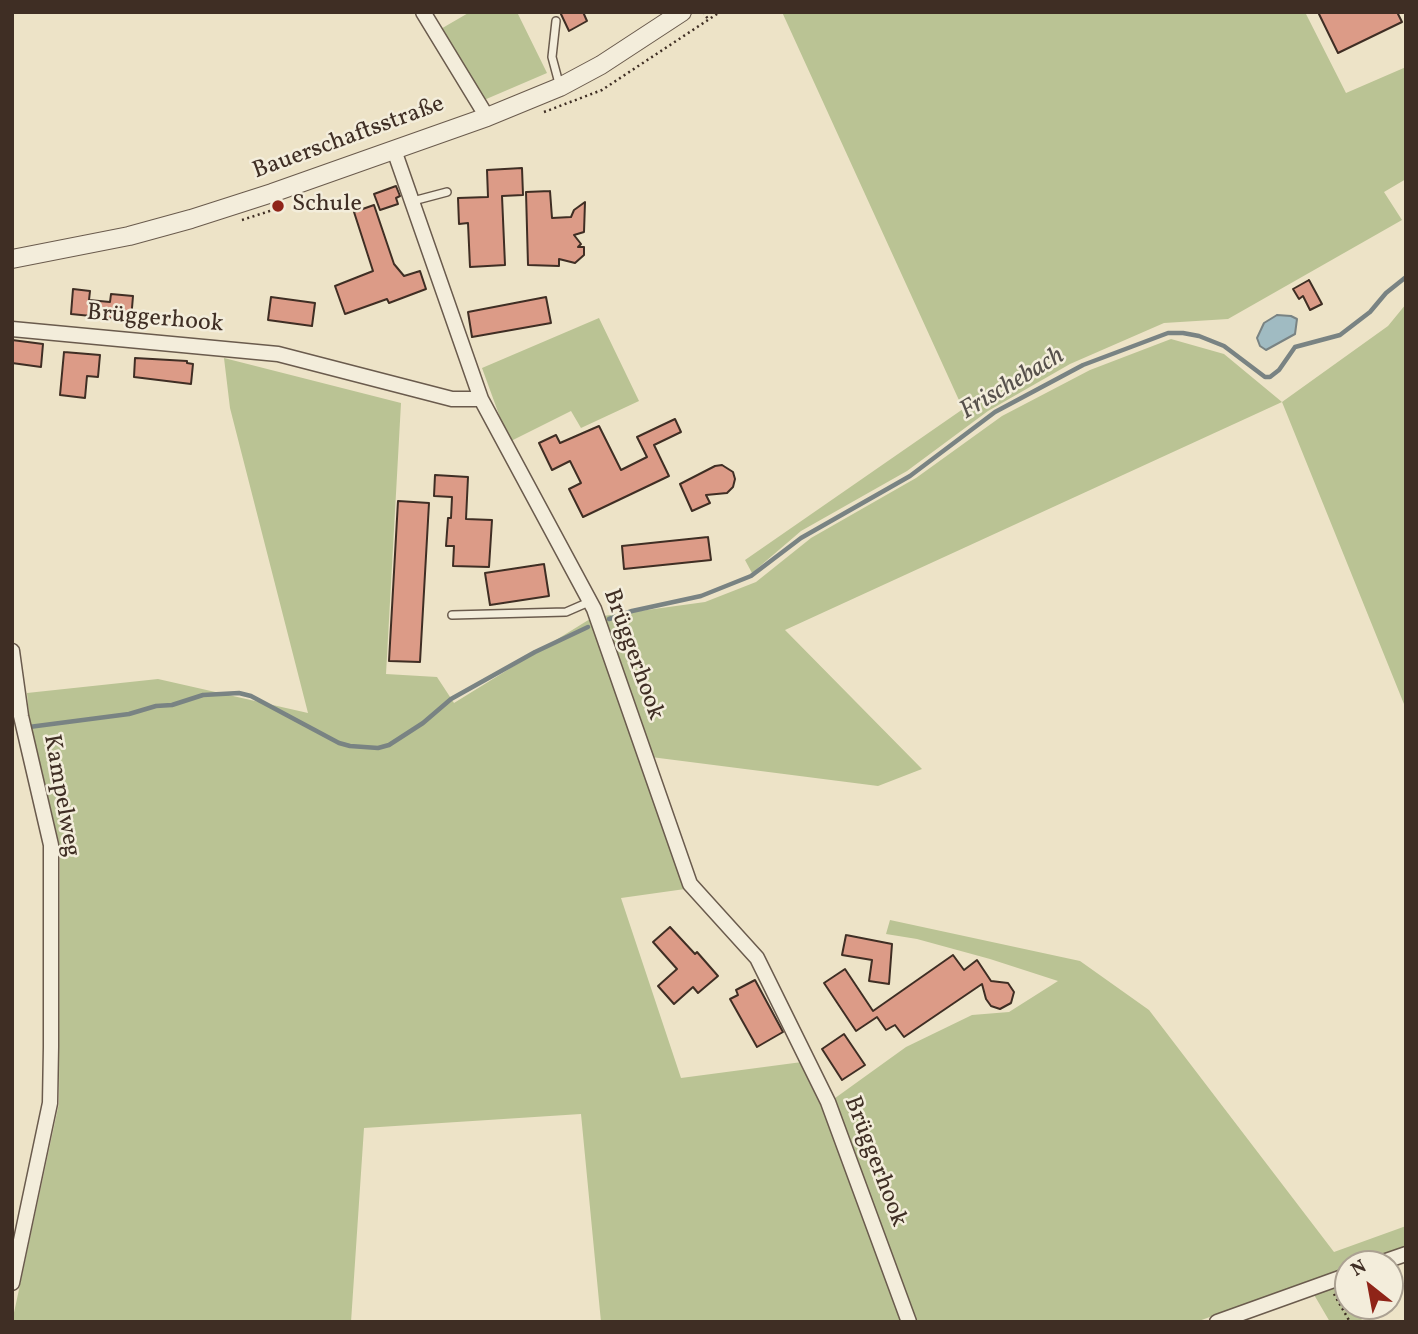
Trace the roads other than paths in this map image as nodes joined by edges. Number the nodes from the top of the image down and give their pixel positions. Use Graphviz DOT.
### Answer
graph roads {
  1 [pos="422,12"];
  2 [pos="682,12"];
  3 [pos="556,21"];
  4 [pos="560,87"];
  5 [pos="486,117"];
  6 [pos="394,150"];
  7 [pos="447,192"];
  8 [pos="413,201"];
  9 [pos="12,259"];
  10 [pos="12,329"];
  11 [pos="481,399"];
  12 [pos="590,601"];
  13 [pos="452,615"];
  14 [pos="12,651"];
  15 [pos="1334,1279"];
  16 [pos="12,1283"];
  17 [pos="909,1322"];
  18 [pos="1216,1322"];
  1 -- 5 [label="street"];
  2 -- 4 [label="street, Bauerschaftsstraße"];
  3 -- 4 [label="lane"];
  4 -- 5 [label="street, Bauerschaftsstraße"];
  5 -- 6 [label="street, Bauerschaftsstraße"];
  6 -- 8 [label="street"];
  6 -- 9 [label="street, Bauerschaftsstraße"];
  7 -- 8 [label="lane"];
  8 -- 11 [label="street"];
  10 -- 11 [label="street, Brüggerhook"];
  11 -- 12 [label="street, Brüggerhook"];
  12 -- 13 [label="lane"];
  12 -- 17 [label="street, Brüggerhook"];
  14 -- 16 [label="street, Kampelweg"];
  15 -- 18 [label="street"];
}
